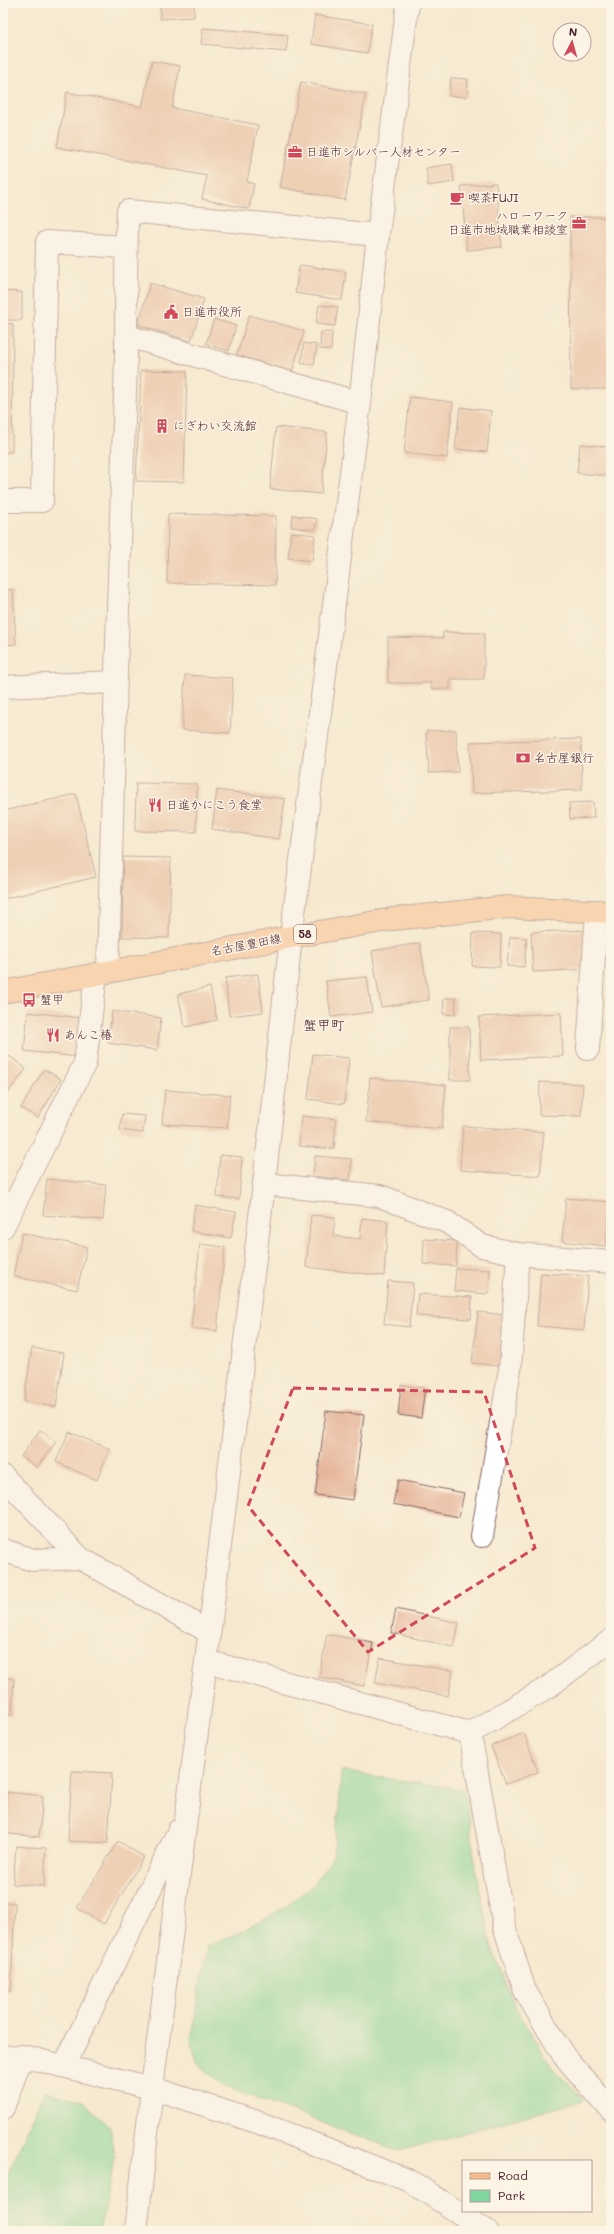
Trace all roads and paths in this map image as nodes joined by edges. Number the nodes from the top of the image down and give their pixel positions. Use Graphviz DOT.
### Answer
graph roads {
  1 [pos="408,3"];
  2 [pos="378,235"];
  3 [pos="125,247"];
  4 [pos="127,336"];
  5 [pos="360,403"];
  6 [pos="3,500"];
  7 [pos="115,682"];
  8 [pos="3,687"];
  9 [pos="604,912"];
  10 [pos="291,937"];
  11 [pos="102,972"];
  12 [pos="3,992"];
  13 [pos="588,1049"];
  14 [pos="264,1184"];
  15 [pos="3,1227"];
  16 [pos="518,1254"];
  17 [pos="611,1262"];
  18 [pos="3,1476"];
  19 [pos="482,1536"];
  20 [pos="3,1550"];
  21 [pos="80,1558"];
  22 [pos="209,1632"];
  23 [pos="611,1640"];
  24 [pos="206,1662"];
  25 [pos="470,1733"];
  26 [pos="187,1815"];
  27 [pos="12,2056"];
  28 [pos="64,2066"];
  29 [pos="152,2088"];
  30 [pos="3,2108"];
  31 [pos="611,2110"];
  32 [pos="136,2231"];
  33 [pos="487,2231"];
  1 -- 2 [label="street"];
  2 -- 3 [label="street"];
  2 -- 5 [label="street"];
  3 -- 4 [label="street"];
  3 -- 6 [label="street"];
  4 -- 5 [label="street"];
  4 -- 7 [label="street"];
  5 -- 10 [label="street"];
  7 -- 8 [label="street"];
  7 -- 11 [label="street"];
  9 -- 10 [label="main road, 名古屋豊田線 / 58"];
  9 -- 13 [label="street"];
  10 -- 11 [label="main road, 名古屋豊田線 / 58"];
  10 -- 14 [label="street"];
  11 -- 12 [label="main road, 名古屋豊田線 / 58"];
  11 -- 15 [label="street"];
  14 -- 16 [label="street"];
  14 -- 22 [label="street"];
  16 -- 17 [label="street"];
  16 -- 19 [label="street"];
  18 -- 21 [label="street"];
  20 -- 21 [label="street"];
  21 -- 22 [label="street"];
  22 -- 24 [label="street"];
  23 -- 25 [label="street"];
  24 -- 25 [label="street"];
  24 -- 26 [label="street"];
  25 -- 31 [label="street"];
  26 -- 28 [label="street"];
  26 -- 29 [label="street"];
  27 -- 28 [label="street"];
  27 -- 30 [label="street"];
  28 -- 29 [label="street"];
  29 -- 32 [label="street"];
  29 -- 33 [label="street"];
}
